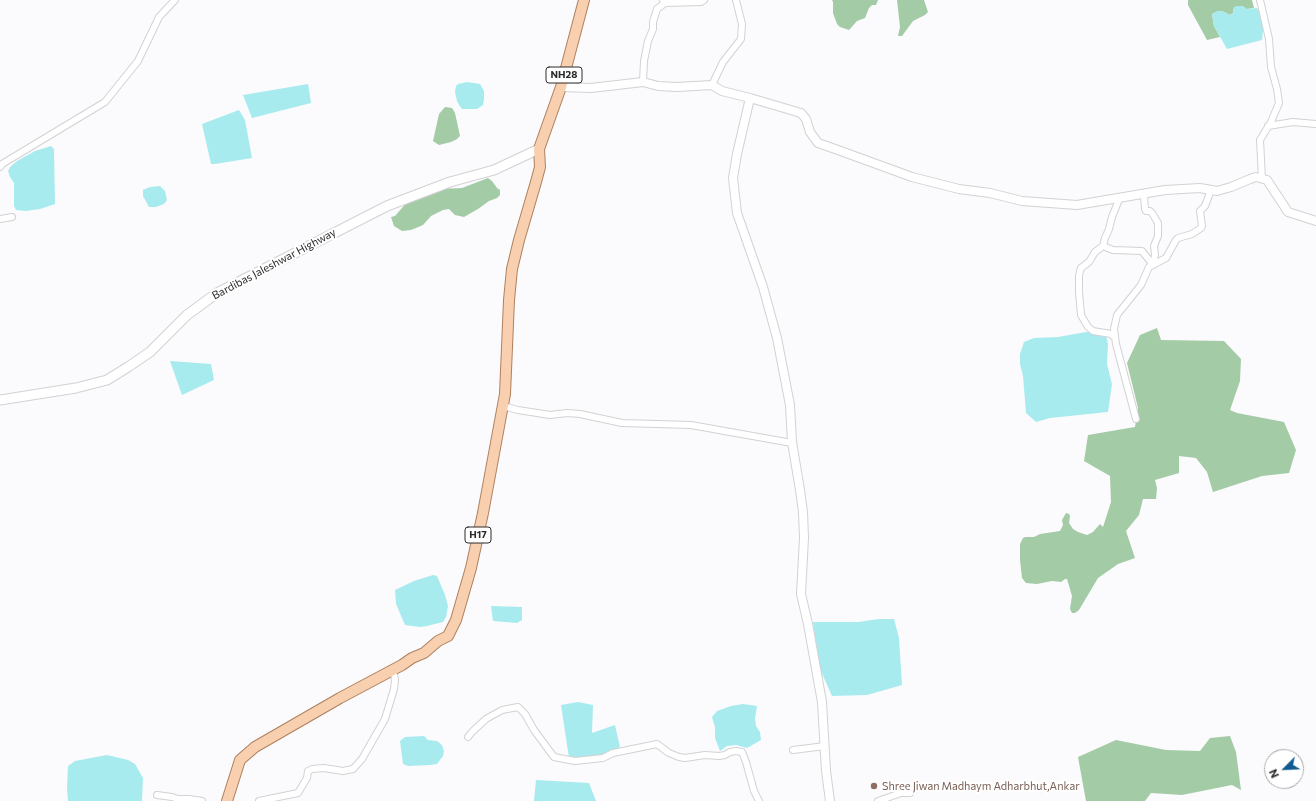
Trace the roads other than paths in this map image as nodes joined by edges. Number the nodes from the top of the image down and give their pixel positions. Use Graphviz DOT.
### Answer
graph roads {
  1 [pos="175,0"];
  2 [pos="584,0"];
  3 [pos="704,0"];
  4 [pos="736,0"];
  5 [pos="1260,0"];
  6 [pos="664,2"];
  7 [pos="643,82"];
  8 [pos="712,85"];
  9 [pos="561,87"];
  10 [pos="750,98"];
  11 [pos="1316,124"];
  12 [pos="1268,126"];
  13 [pos="539,149"];
  14 [pos="0,167"];
  15 [pos="1262,179"];
  16 [pos="1211,190"];
  17 [pos="1142,194"];
  18 [pos="1120,198"];
  19 [pos="12,217"];
  20 [pos="0,219"];
  21 [pos="1316,222"];
  22 [pos="1103,246"];
  23 [pos="1153,266"];
  24 [pos="1114,337"];
  25 [pos="0,400"];
  26 [pos="503,406"];
  27 [pos="1136,418"];
  28 [pos="792,443"];
  29 [pos="393,669"];
  30 [pos="468,737"];
  31 [pos="825,746"];
  32 [pos="793,750"];
  33 [pos="910,792"];
  34 [pos="157,795"];
  35 [pos="202,801"];
  36 [pos="227,801"];
  37 [pos="259,801"];
  38 [pos="759,801"];
  39 [pos="830,801"];
  40 [pos="878,801"];
  1 -- 14 [label="street"];
  2 -- 9 [label="main road, NH28"];
  3 -- 6 [label="street"];
  4 -- 8 [label="street"];
  5 -- 12 [label="street"];
  6 -- 7 [label="street"];
  7 -- 8 [label="street"];
  7 -- 9 [label="street"];
  8 -- 10 [label="street"];
  9 -- 13 [label="main road, NH28"];
  10 -- 18 [label="street"];
  10 -- 28 [label="street"];
  11 -- 12 [label="street"];
  12 -- 15 [label="street"];
  13 -- 25 [label="main road, Bardibas Jaleshwar Highway"];
  13 -- 26 [label="main road, H17"];
  15 -- 16 [label="street"];
  15 -- 21 [label="street"];
  16 -- 17 [label="street"];
  16 -- 23 [label="street"];
  17 -- 18 [label="street"];
  17 -- 23 [label="street"];
  18 -- 22 [label="street"];
  19 -- 20 [label="street"];
  22 -- 23 [label="street"];
  22 -- 24 [label="street"];
  23 -- 24 [label="street"];
  24 -- 27 [label="street"];
  26 -- 28 [label="street"];
  26 -- 29 [label="main road, H17"];
  28 -- 31 [label="street"];
  29 -- 36 [label="main road, H17"];
  29 -- 37 [label="street"];
  30 -- 38 [label="street"];
  31 -- 32 [label="street"];
  31 -- 39 [label="street"];
  33 -- 40 [label="street"];
  34 -- 35 [label="street"];
}
